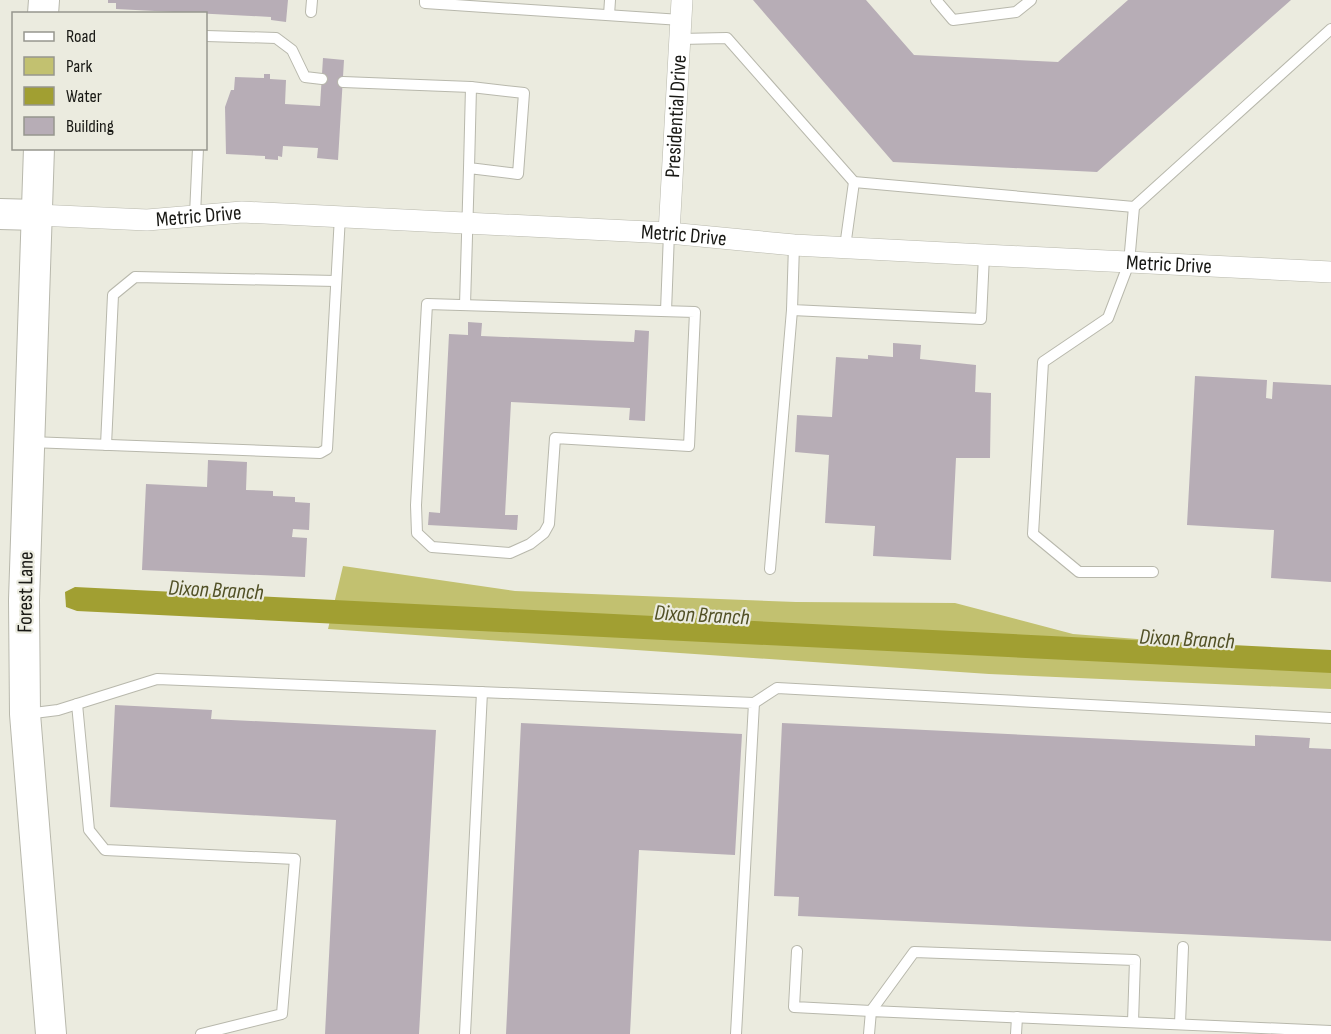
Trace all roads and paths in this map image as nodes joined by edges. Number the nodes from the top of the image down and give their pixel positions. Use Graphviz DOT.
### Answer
graph roads {
  1 [pos="312,0"];
  2 [pos="425,0"];
  3 [pos="610,0"];
  4 [pos="936,0"];
  5 [pos="1031,0"];
  6 [pos="311,12"];
  7 [pos="609,15"];
  8 [pos="681,20"];
  9 [pos="1331,29"];
  10 [pos="207,36"];
  11 [pos="322,79"];
  12 [pos="342,82"];
  13 [pos="471,87"];
  14 [pos="39,150"];
  15 [pos="198,150"];
  16 [pos="470,168"];
  17 [pos="854,182"];
  18 [pos="1134,207"];
  19 [pos="0,214"];
  20 [pos="37,215"];
  21 [pos="195,215"];
  22 [pos="340,216"];
  23 [pos="467,222"];
  24 [pos="669,233"];
  25 [pos="795,244"];
  26 [pos="845,247"];
  27 [pos="984,255"];
  28 [pos="1129,263"];
  29 [pos="1331,272"];
  30 [pos="336,281"];
  31 [pos="465,304"];
  32 [pos="792,310"];
  33 [pos="666,311"];
  34 [pos="29,442"];
  35 [pos="106,445"];
  36 [pos="770,569"];
  37 [pos="1153,572"];
  38 [pos="482,692"];
  39 [pos="754,703"];
  40 [pos="77,704"];
  41 [pos="13,716"];
  42 [pos="1331,718"];
  43 [pos="1183,947"];
  44 [pos="797,951"];
  45 [pos="871,1011"];
  46 [pos="1017,1017"];
  47 [pos="1133,1022"];
  48 [pos="1180,1024"];
  49 [pos="1270,1030"];
  50 [pos="1331,1031"];
  51 [pos="51,1034"];
  52 [pos="201,1034"];
  53 [pos="465,1034"];
  54 [pos="736,1034"];
  55 [pos="869,1034"];
  56 [pos="1016,1034"];
  1 -- 6 [label="lane"];
  2 -- 7 [label="lane"];
  3 -- 7 [label="lane"];
  4 -- 5 [label="lane"];
  7 -- 8 [label="lane"];
  8 -- 17 [label="lane"];
  8 -- 24 [label="street, Presidential Drive"];
  9 -- 18 [label="lane"];
  10 -- 11 [label="lane"];
  12 -- 13 [label="lane"];
  13 -- 16 [label="lane"];
  13 -- 16 [label="lane"];
  14 -- 20 [label="main road, Forest Lane"];
  15 -- 21 [label="lane"];
  16 -- 23 [label="lane"];
  17 -- 18 [label="lane"];
  17 -- 26 [label="lane"];
  18 -- 28 [label="lane"];
  19 -- 20 [label="main road"];
  20 -- 21 [label="street, Metric Drive"];
  20 -- 34 [label="main road, Forest Lane"];
  21 -- 22 [label="street, Metric Drive"];
  22 -- 23 [label="street, Metric Drive"];
  22 -- 30 [label="lane"];
  23 -- 24 [label="street, Metric Drive"];
  23 -- 31 [label="lane"];
  24 -- 25 [label="street, Metric Drive"];
  24 -- 33 [label="lane"];
  25 -- 26 [label="street, Metric Drive"];
  25 -- 32 [label="lane"];
  26 -- 27 [label="street, Metric Drive"];
  27 -- 28 [label="street, Metric Drive"];
  27 -- 32 [label="lane"];
  28 -- 29 [label="street, Metric Drive"];
  28 -- 37 [label="lane"];
  30 -- 35 [label="lane"];
  30 -- 35 [label="lane"];
  31 -- 33 [label="lane"];
  31 -- 33 [label="lane"];
  32 -- 36 [label="lane"];
  34 -- 35 [label="lane"];
  34 -- 41 [label="main road, Forest Lane"];
  38 -- 39 [label="lane"];
  38 -- 40 [label="lane"];
  38 -- 53 [label="lane"];
  39 -- 42 [label="lane"];
  39 -- 54 [label="lane"];
  40 -- 41 [label="lane"];
  40 -- 52 [label="lane"];
  41 -- 51 [label="main road, Forest Lane"];
  43 -- 48 [label="lane"];
  44 -- 45 [label="lane"];
  45 -- 46 [label="lane"];
  45 -- 47 [label="lane"];
  45 -- 55 [label="lane"];
  46 -- 47 [label="lane"];
  46 -- 56 [label="lane"];
  47 -- 48 [label="lane"];
  48 -- 49 [label="lane"];
  49 -- 50 [label="lane"];
}
